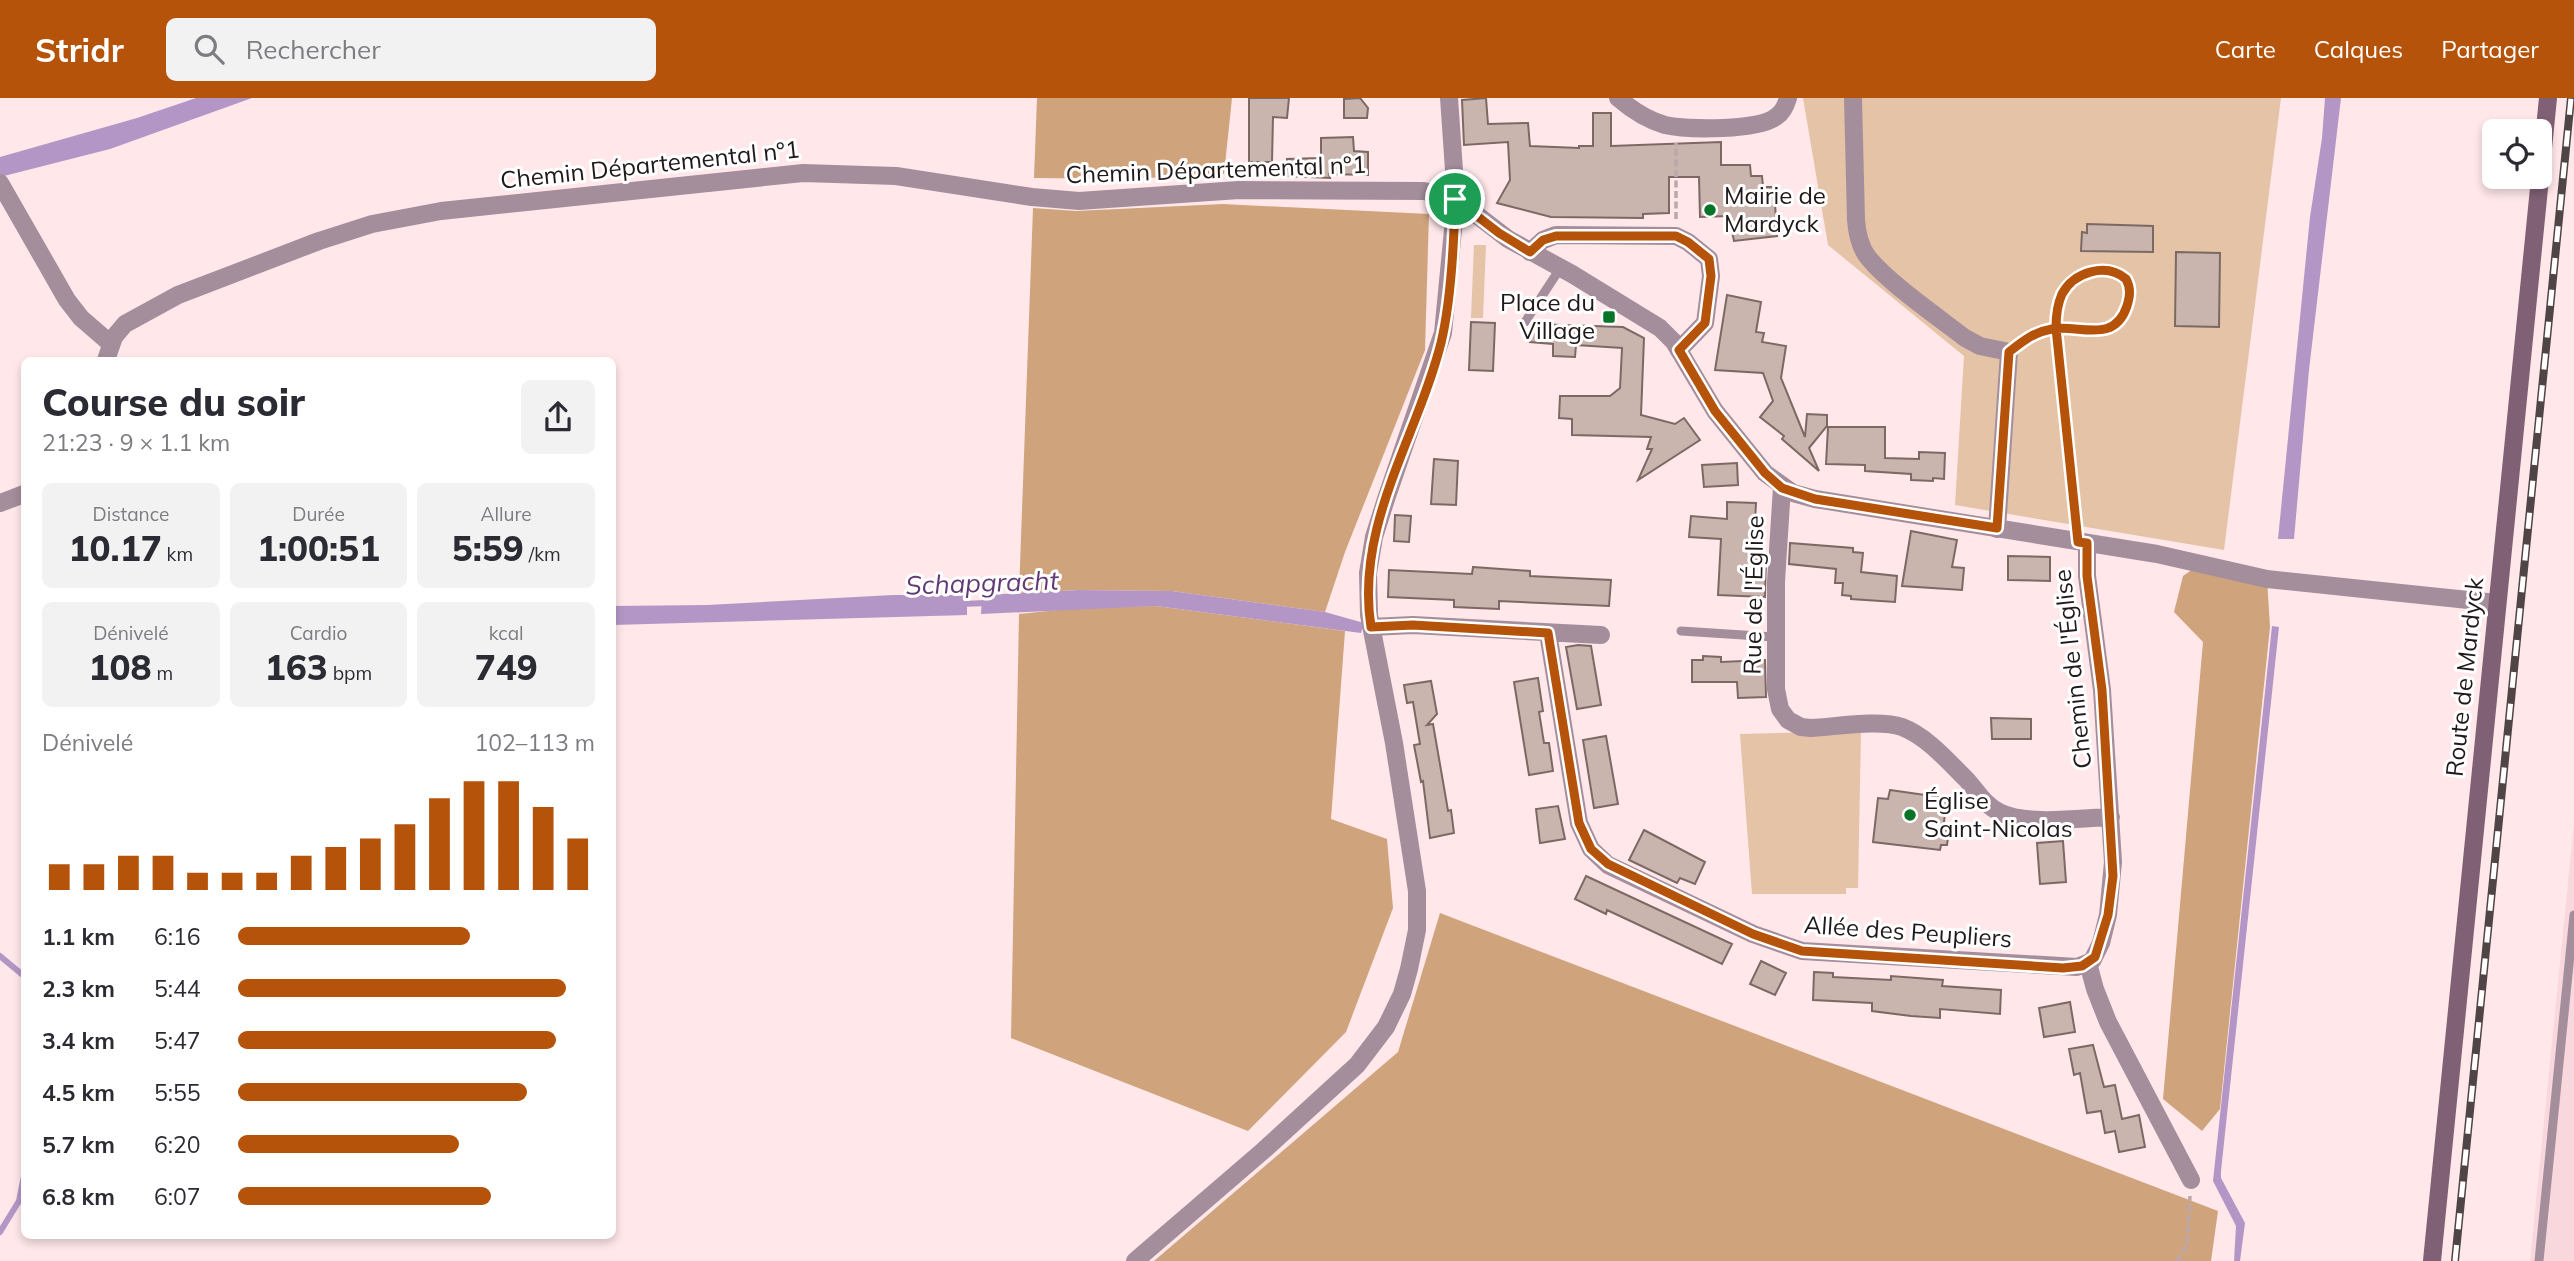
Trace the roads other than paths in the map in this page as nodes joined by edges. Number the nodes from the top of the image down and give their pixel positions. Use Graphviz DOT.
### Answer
graph roads {
  1 [pos="1450,98"];
  2 [pos="1618,98"];
  3 [pos="1788,98"];
  4 [pos="1853,98"];
  5 [pos="2548,98"];
  6 [pos="0,183"];
  7 [pos="1455,199"];
  8 [pos="1530,252"];
  9 [pos="1562,267"];
  10 [pos="1525,322"];
  11 [pos="2056,328"];
  12 [pos="1679,350"];
  13 [pos="2009,352"];
  14 [pos="109,353"];
  15 [pos="1782,488"];
  16 [pos="21,495"];
  17 [pos="0,503"];
  18 [pos="1997,528"];
  19 [pos="2083,542"];
  20 [pos="2497,603"];
  21 [pos="1371,627"];
  22 [pos="1681,631"];
  23 [pos="1548,633"];
  24 [pos="1601,635"];
  25 [pos="1774,637"];
  26 [pos="2111,817"];
  27 [pos="2574,915"];
  28 [pos="2088,963"];
  29 [pos="2191,1180"];
  30 [pos="1135,1261"];
  31 [pos="2432,1261"];
  32 [pos="2539,1261"];
  1 -- 7 [label="street"];
  2 -- 3 [label="street"];
  4 -- 13 [label="street"];
  5 -- 20 [label="main road, Route de Mardyck"];
  6 -- 14 [label="street"];
  7 -- 8 [label="street, Chemin Départemental n°1"];
  7 -- 14 [label="street, Chemin Départemental n°1"];
  7 -- 21 [label="street"];
  8 -- 9 [label="street, Chemin Départemental n°1"];
  8 -- 12 [label="street"];
  9 -- 10 [label="lane"];
  9 -- 12 [label="street, Chemin Départemental n°1"];
  11 -- 11 [label="lane"];
  11 -- 13 [label="lane"];
  11 -- 19 [label="lane"];
  12 -- 15 [label="street, Chemin Départemental n°1"];
  13 -- 18 [label="street"];
  15 -- 18 [label="street, Chemin Départemental n°1"];
  15 -- 25 [label="street, Rue de l'Église"];
  16 -- 17 [label="street"];
  18 -- 19 [label="street, Chemin Départemental n°1"];
  19 -- 20 [label="street, Chemin Départemental n°1"];
  19 -- 26 [label="street, Chemin de l'Église"];
  20 -- 31 [label="main road, Route de Mardyck"];
  21 -- 23 [label="street"];
  21 -- 30 [label="street"];
  22 -- 25 [label="lane"];
  23 -- 24 [label="street"];
  23 -- 28 [label="street, Allée des Peupliers"];
  25 -- 26 [label="street, Rue de l'Église"];
  26 -- 28 [label="street, Chemin de l'Église"];
  27 -- 32 [label="lane"];
  28 -- 29 [label="street"];
}
